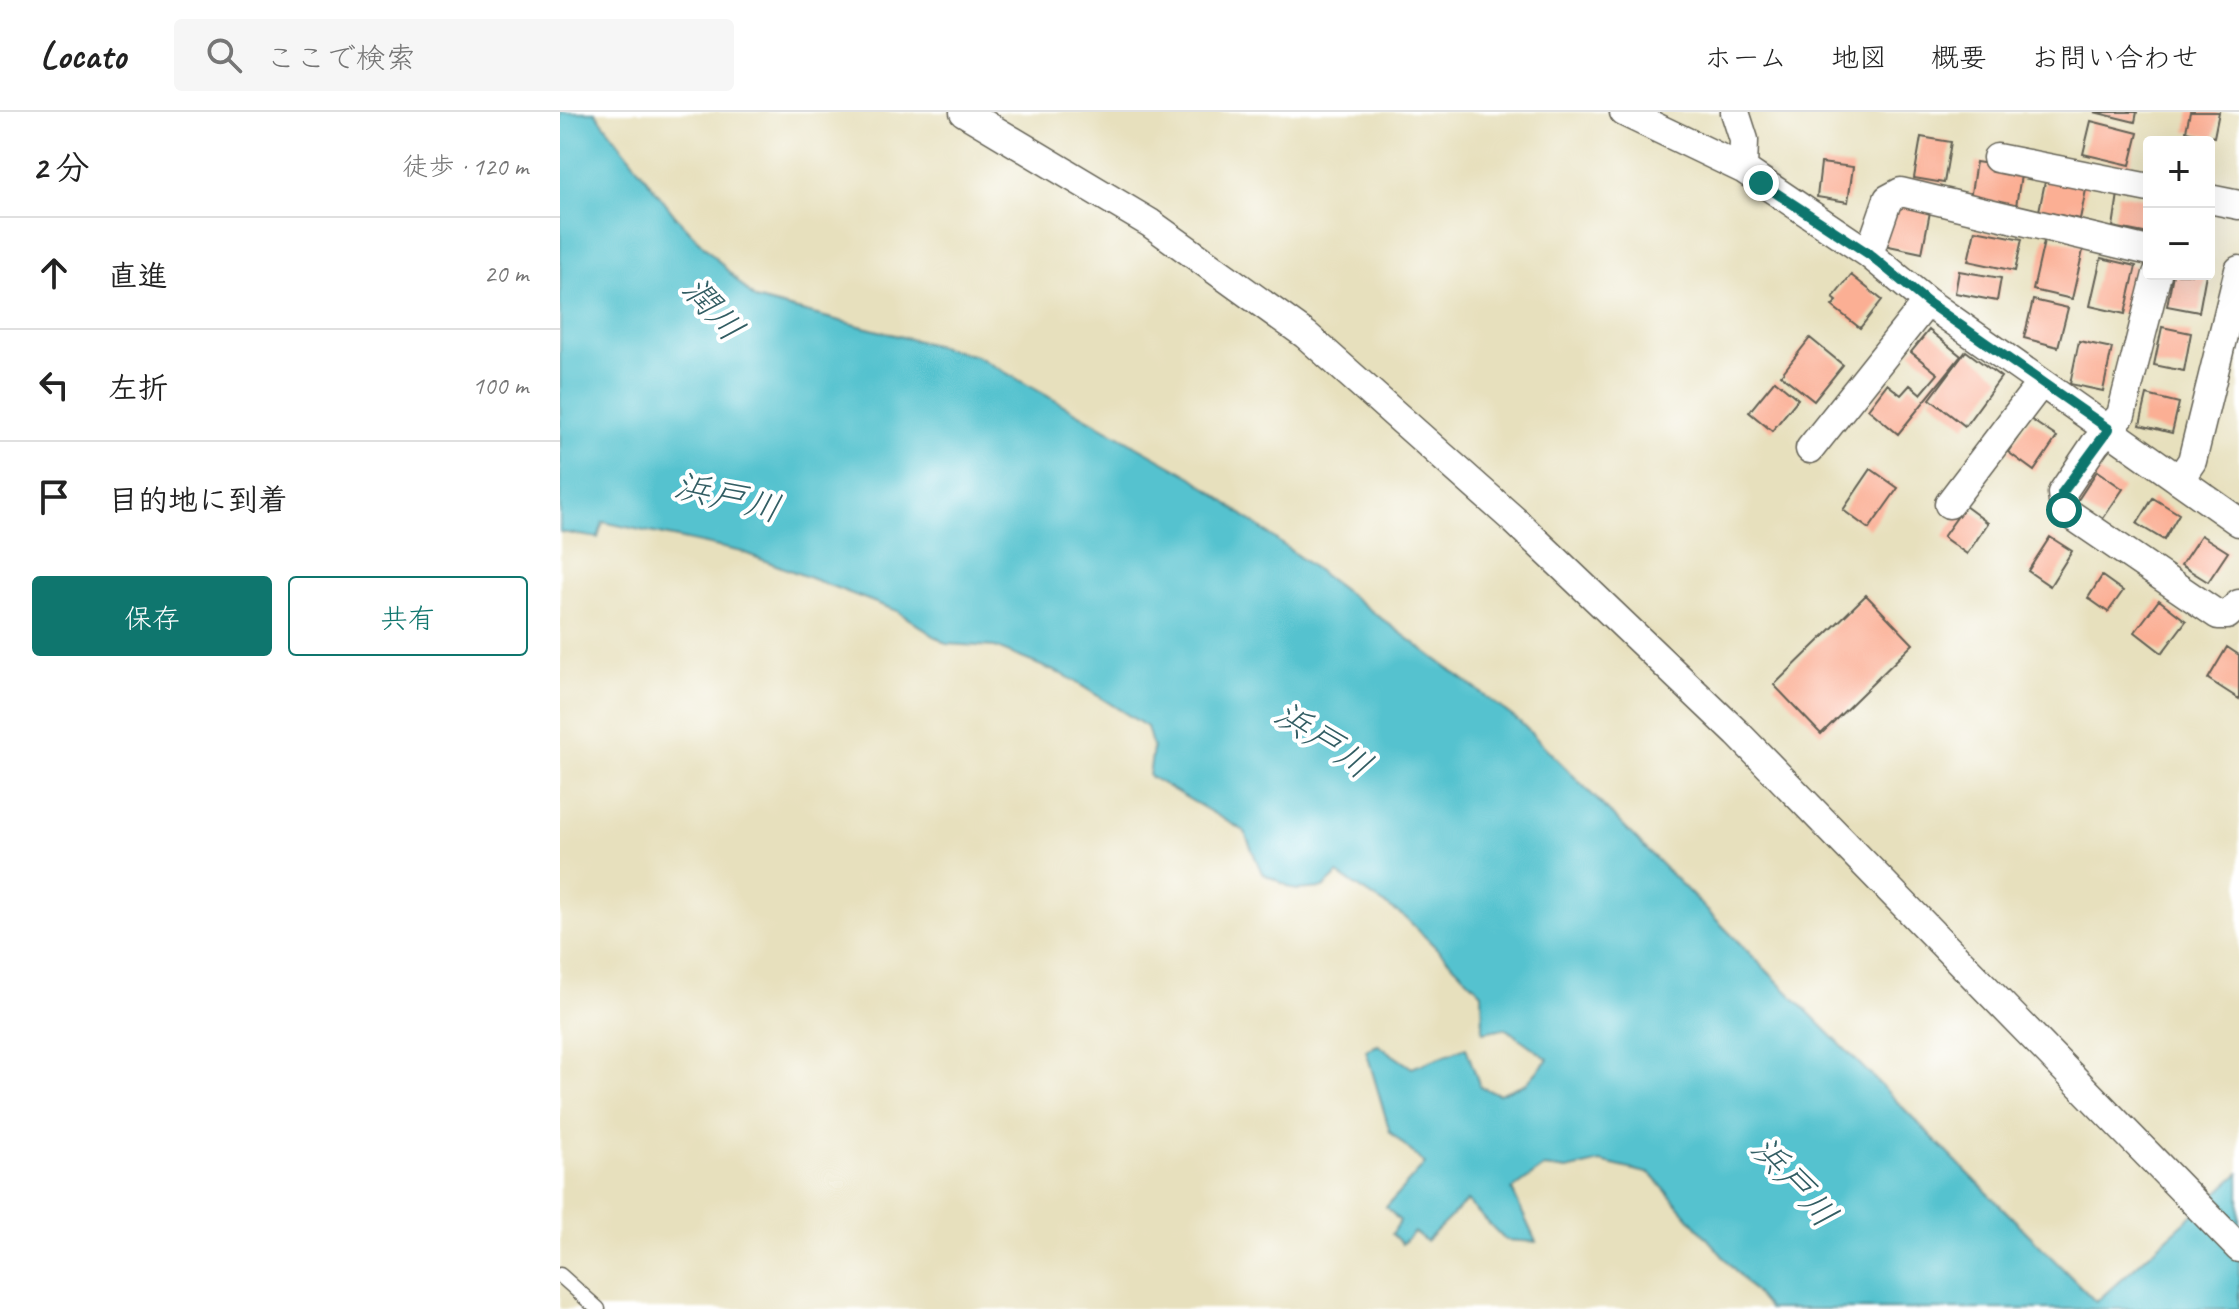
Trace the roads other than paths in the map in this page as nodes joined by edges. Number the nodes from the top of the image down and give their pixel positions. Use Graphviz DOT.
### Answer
graph roads {
  1 [pos="964,112"];
  2 [pos="1624,112"];
  3 [pos="1735,112"];
  4 [pos="1997,158"];
  5 [pos="1743,169"];
  6 [pos="2143,187"];
  7 [pos="2215,200"];
  8 [pos="2239,205"];
  9 [pos="2143,250"];
  10 [pos="1869,254"];
  11 [pos="2239,270"];
  12 [pos="2155,280"];
  13 [pos="1927,302"];
  14 [pos="2041,383"];
  15 [pos="2109,429"];
  16 [pos="1810,449"];
  17 [pos="2179,480"];
  18 [pos="1949,504"];
  19 [pos="2239,522"];
  20 [pos="2239,604"];
  21 [pos="2239,1248"];
  22 [pos="560,1275"];
  23 [pos="598,1309"];
  1 -- 21 [label="street"];
  2 -- 5 [label="street"];
  3 -- 5 [label="street"];
  4 -- 6 [label="street"];
  5 -- 10 [label="street"];
  7 -- 8 [label="street"];
  9 -- 10 [label="street"];
  10 -- 13 [label="street"];
  11 -- 17 [label="street"];
  12 -- 15 [label="street"];
  13 -- 14 [label="street"];
  13 -- 16 [label="street"];
  14 -- 15 [label="street"];
  14 -- 18 [label="street"];
  15 -- 17 [label="street"];
  15 -- 20 [label="street"];
  17 -- 19 [label="street"];
  22 -- 23 [label="lane"];
}
